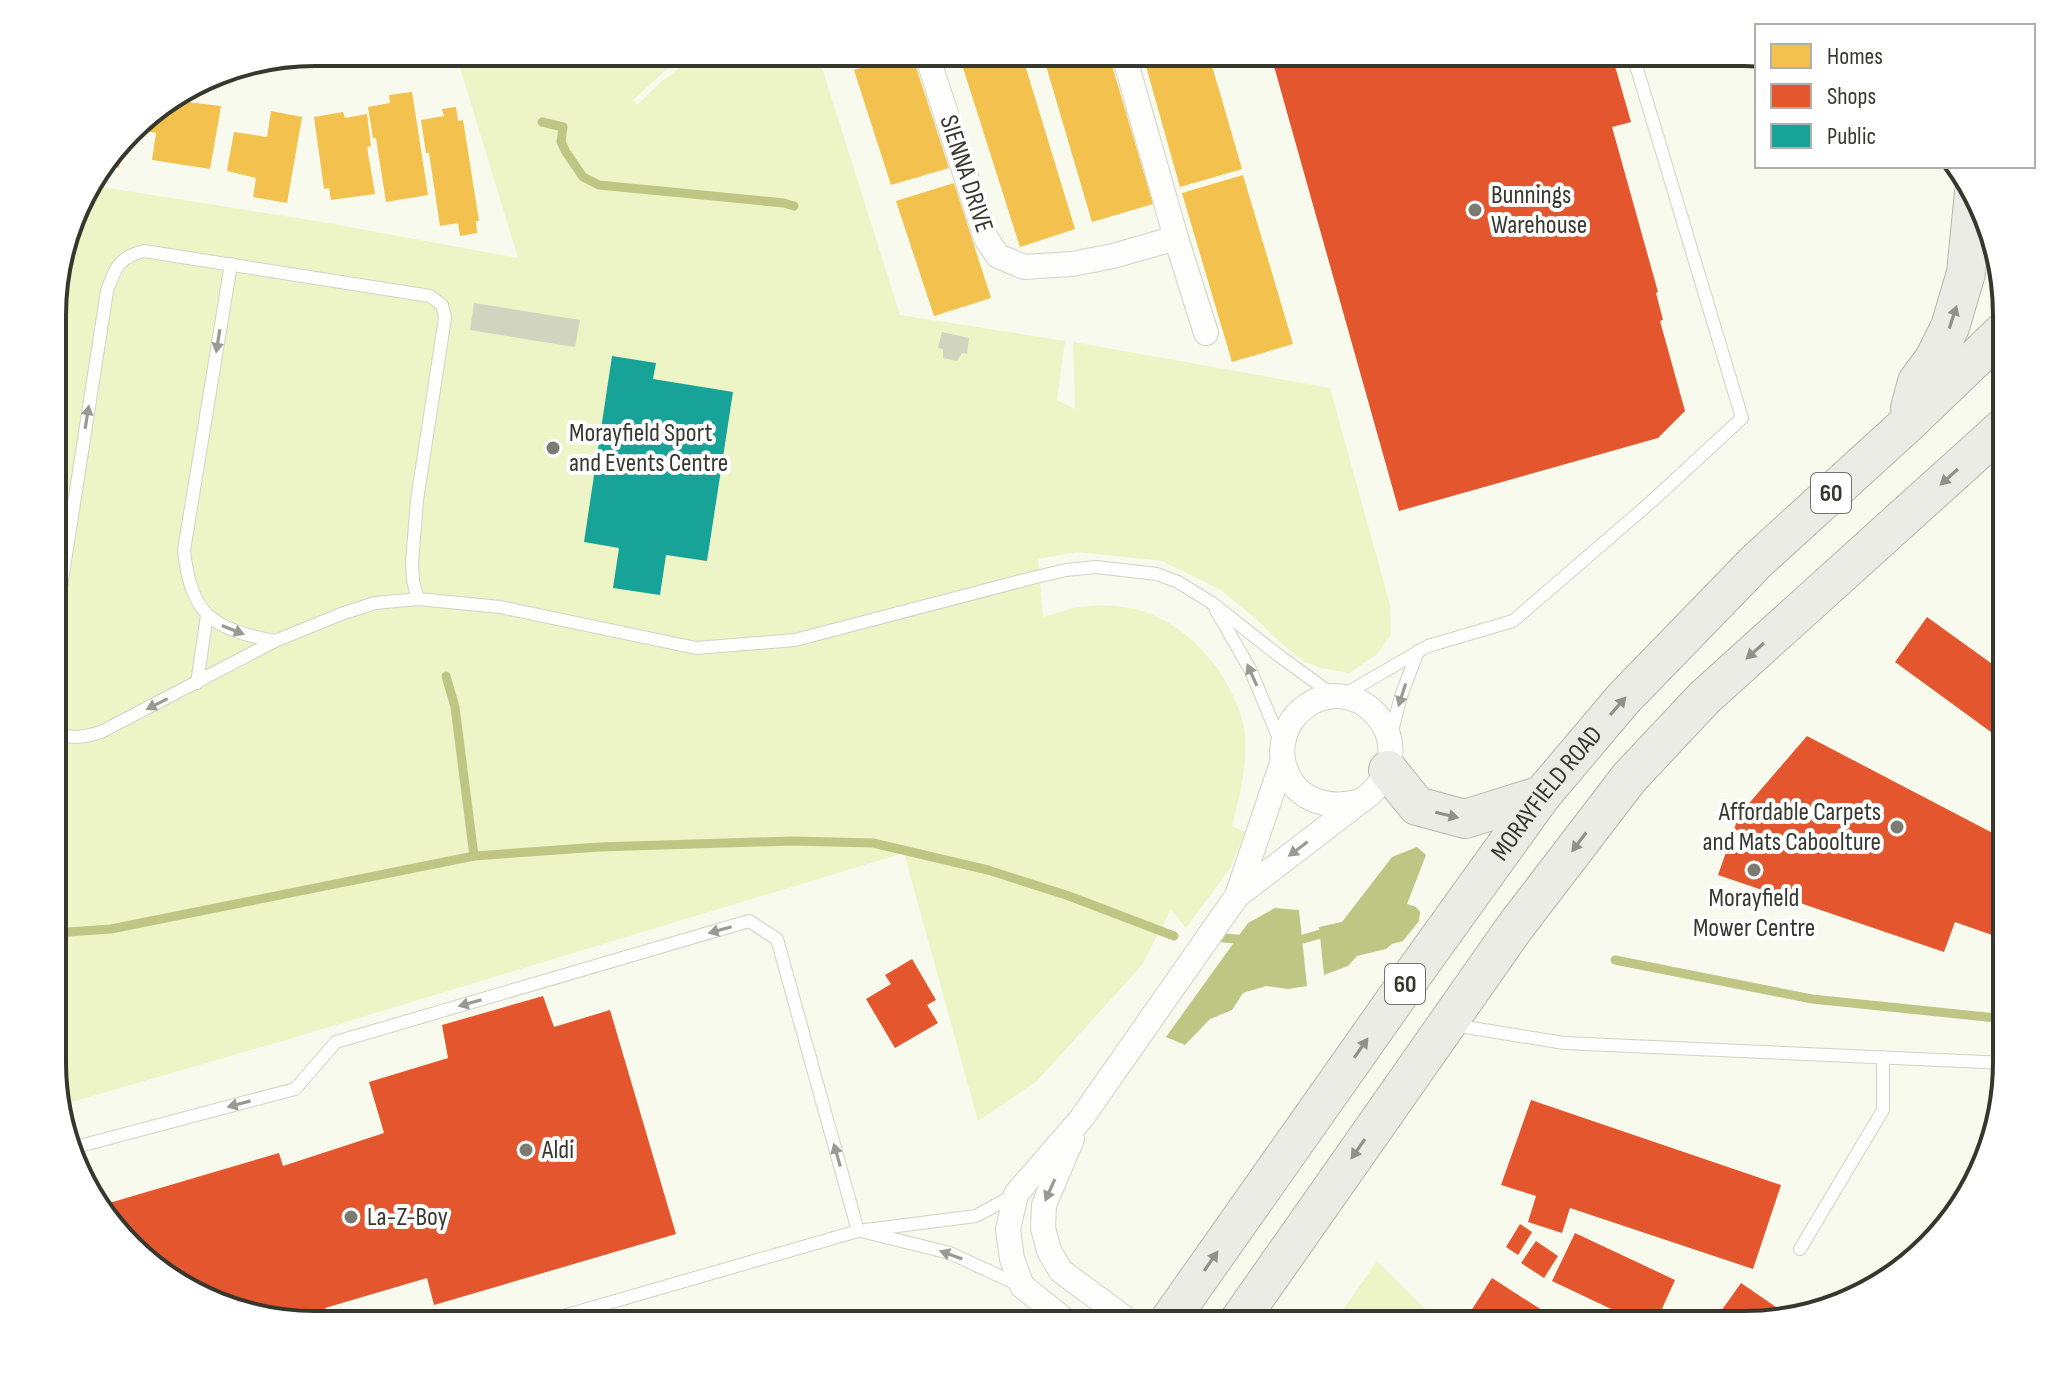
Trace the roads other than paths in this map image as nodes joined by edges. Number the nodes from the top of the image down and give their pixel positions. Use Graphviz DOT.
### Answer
graph roads {
  1 [pos="931,66"];
  2 [pos="1127,66"];
  3 [pos="1636,66"];
  4 [pos="1972,216"];
  5 [pos="1176,238"];
  6 [pos="231,264"];
  7 [pos="1206,333"];
  8 [pos="1992,342"];
  9 [pos="1906,425"];
  10 [pos="1992,438"];
  11 [pos="66,555"];
  12 [pos="418,599"];
  13 [pos="1212,603"];
  14 [pos="207,615"];
  15 [pos="275,641"];
  16 [pos="1418,651"];
  17 [pos="197,683"];
  18 [pos="1338,697"];
  19 [pos="66,736"];
  20 [pos="1282,754"];
  21 [pos="1389,755"];
  22 [pos="1542,795"];
  23 [pos="1358,802"];
  24 [pos="1237,896"];
  25 [pos="1446,1024"];
  26 [pos="1883,1057"];
  27 [pos="1992,1062"];
  28 [pos="1081,1119"];
  29 [pos="81,1146"];
  30 [pos="1016,1194"];
  31 [pos="858,1231"];
  32 [pos="1800,1249"];
  33 [pos="1022,1286"];
  34 [pos="1053,1310"];
  35 [pos="1114,1310"];
  36 [pos="1176,1310"];
  37 [pos="1246,1310"];
  38 [pos="581,1311"];
  1 -- 5 [label="street, SIENNA DRIVE"];
  2 -- 5 [label="street"];
  3 -- 16 [label="lane"];
  9 -- 4 [label="main road, one-way"];
  5 -- 7 [label="street"];
  11 -- 6 [label="lane, one-way"];
  6 -- 12 [label="lane"];
  6 -- 14 [label="lane, one-way"];
  8 -- 9 [label="main road, MORAYFIELD ROAD / 60"];
  22 -- 9 [label="main road, MORAYFIELD ROAD / 60, one-way"];
  10 -- 25 [label="main road, MORAYFIELD ROAD / 60, one-way"];
  12 -- 13 [label="lane"];
  12 -- 15 [label="lane"];
  13 -- 18 [label="lane"];
  20 -- 13 [label="lane, one-way"];
  14 -- 15 [label="lane, one-way"];
  14 -- 17 [label="lane"];
  15 -- 17 [label="lane"];
  16 -- 18 [label="lane"];
  16 -- 21 [label="lane, one-way"];
  17 -- 19 [label="lane, one-way"];
  18 -- 20 [label="street"];
  18 -- 21 [label="street"];
  20 -- 23 [label="street"];
  20 -- 24 [label="street"];
  21 -- 22 [label="main road, one-way"];
  21 -- 23 [label="street"];
  36 -- 22 [label="main road, MORAYFIELD ROAD / 60, one-way"];
  23 -- 24 [label="street, one-way"];
  24 -- 28 [label="street"];
  25 -- 26 [label="lane"];
  25 -- 37 [label="main road, MORAYFIELD ROAD / 60, one-way"];
  26 -- 27 [label="lane"];
  26 -- 32 [label="lane"];
  28 -- 30 [label="street"];
  28 -- 35 [label="street, one-way"];
  31 -- 29 [label="lane, one-way"];
  30 -- 31 [label="lane"];
  30 -- 33 [label="street"];
  33 -- 31 [label="lane, one-way"];
  31 -- 38 [label="lane"];
  33 -- 34 [label="street"];
}
